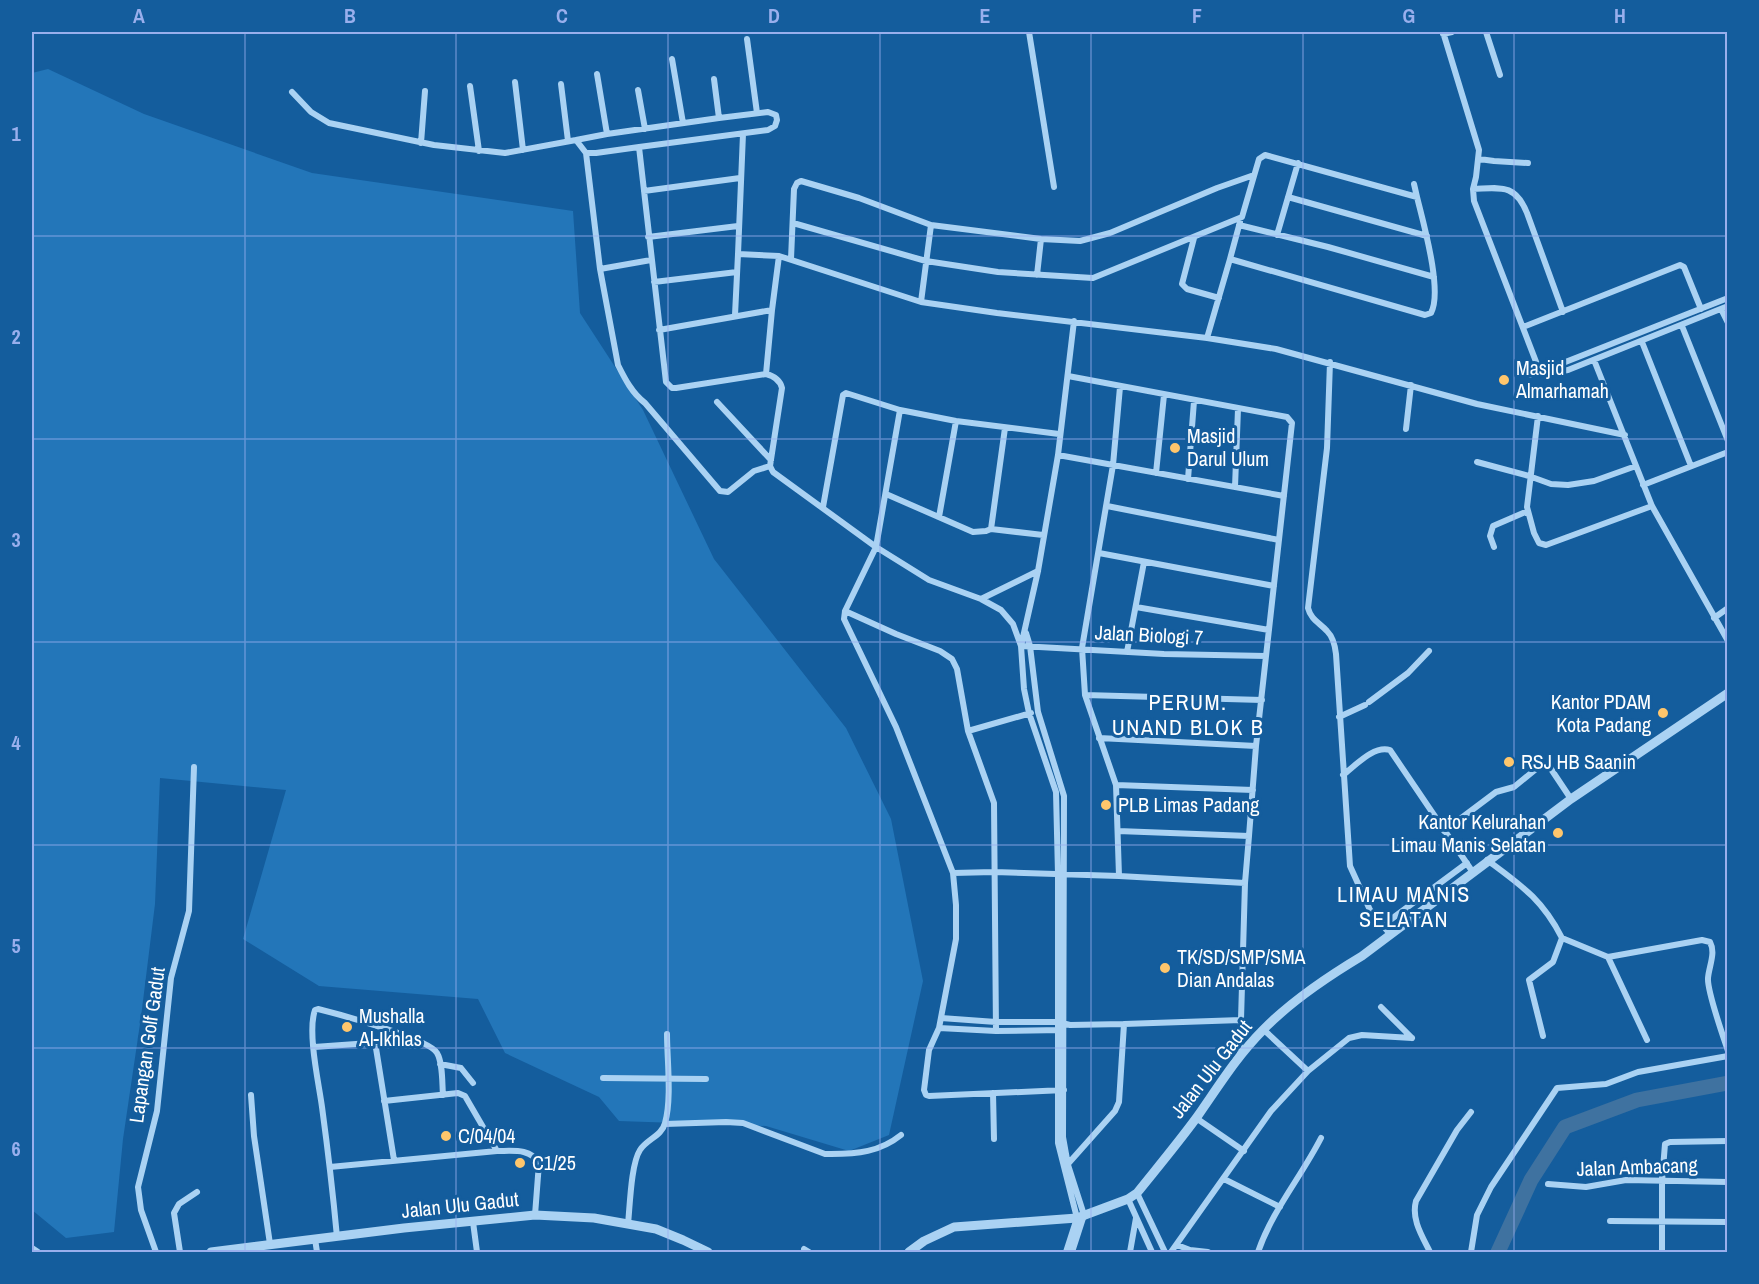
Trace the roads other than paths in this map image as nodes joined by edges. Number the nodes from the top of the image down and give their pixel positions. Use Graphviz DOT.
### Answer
graph roads {
  1 [pos="1029,32"];
  2 [pos="1452,32"];
  3 [pos="1486,32"];
  4 [pos="1443,33"];
  5 [pos="747,39"];
  6 [pos="672,59"];
  7 [pos="597,74"];
  8 [pos="1500,75"];
  9 [pos="714,79"];
  10 [pos="514,82"];
  11 [pos="561,84"];
  12 [pos="470,86"];
  13 [pos="425,90"];
  14 [pos="638,90"];
  15 [pos="292,92"];
  16 [pos="757,113"];
  17 [pos="719,118"];
  18 [pos="683,123"];
  19 [pos="645,129"];
  20 [pos="607,134"];
  21 [pos="743,134"];
  22 [pos="568,141"];
  23 [pos="576,141"];
  24 [pos="421,143"];
  25 [pos="639,147"];
  26 [pos="523,150"];
  27 [pos="479,151"];
  28 [pos="586,153"];
  29 [pos="1479,159"];
  30 [pos="1298,163"];
  31 [pos="1528,163"];
  32 [pos="1254,175"];
  33 [pos="740,178"];
  34 [pos="1414,184"];
  35 [pos="1054,187"];
  36 [pos="1473,189"];
  37 [pos="644,191"];
  38 [pos="1288,197"];
  39 [pos="1417,197"];
  40 [pos="1242,217"];
  41 [pos="793,223"];
  42 [pos="932,225"];
  43 [pos="1239,225"];
  44 [pos="738,226"];
  45 [pos="1277,235"];
  46 [pos="1427,236"];
  47 [pos="648,237"];
  48 [pos="1194,237"];
  49 [pos="1041,239"];
  50 [pos="738,254"];
  51 [pos="779,256"];
  52 [pos="791,259"];
  53 [pos="1230,259"];
  54 [pos="651,260"];
  55 [pos="926,261"];
  56 [pos="600,269"];
  57 [pos="737,272"];
  58 [pos="1037,275"];
  59 [pos="1434,277"];
  60 [pos="654,282"];
  61 [pos="1219,298"];
  62 [pos="1728,298"];
  63 [pos="921,302"];
  64 [pos="1724,307"];
  65 [pos="1701,309"];
  66 [pos="772,310"];
  67 [pos="1563,312"];
  68 [pos="735,315"];
  69 [pos="1074,321"];
  70 [pos="1728,323"];
  71 [pos="1682,326"];
  72 [pos="1523,327"];
  73 [pos="659,330"];
  74 [pos="1207,338"];
  75 [pos="1642,342"];
  76 [pos="1594,360"];
  77 [pos="1330,362"];
  78 [pos="1550,369"];
  79 [pos="1540,372"];
  80 [pos="766,374"];
  81 [pos="1529,375"];
  82 [pos="1068,376"];
  83 [pos="1411,385"];
  84 [pos="1120,387"];
  85 [pos="1164,395"];
  86 [pos="1194,401"];
  87 [pos="717,402"];
  88 [pos="1238,409"];
  89 [pos="900,410"];
  90 [pos="1538,416"];
  91 [pos="956,421"];
  92 [pos="1005,428"];
  93 [pos="1406,429"];
  94 [pos="1059,434"];
  95 [pos="1625,435"];
  96 [pos="1728,441"];
  97 [pos="1728,452"];
  98 [pos="1058,455"];
  99 [pos="1477,462"];
  100 [pos="770,463"];
  101 [pos="1113,465"];
  102 [pos="1636,466"];
  103 [pos="1691,466"];
  104 [pos="1156,473"];
  105 [pos="1529,476"];
  106 [pos="1188,479"];
  107 [pos="1643,485"];
  108 [pos="1234,487"];
  109 [pos="886,494"];
  110 [pos="1284,496"];
  111 [pos="1107,506"];
  112 [pos="1652,506"];
  113 [pos="823,507"];
  114 [pos="1528,511"];
  115 [pos="939,517"];
  116 [pos="991,529"];
  117 [pos="1043,535"];
  118 [pos="1279,540"];
  119 [pos="876,547"];
  120 [pos="1494,547"];
  121 [pos="1099,553"];
  122 [pos="1144,562"];
  123 [pos="1038,571"];
  124 [pos="1274,586"];
  125 [pos="981,599"];
  126 [pos="1136,607"];
  127 [pos="1728,608"];
  128 [pos="845,611"];
  129 [pos="1714,618"];
  130 [pos="1269,630"];
  131 [pos="1026,632"];
  132 [pos="1728,641"];
  133 [pos="1021,646"];
  134 [pos="1030,646"];
  135 [pos="1082,648"];
  136 [pos="1429,651"];
  137 [pos="1127,652"];
  138 [pos="1266,656"];
  139 [pos="1728,693"];
  140 [pos="1085,695"];
  141 [pos="1262,700"];
  142 [pos="1038,712"];
  143 [pos="1029,713"];
  144 [pos="1339,717"];
  145 [pos="968,731"];
  146 [pos="1099,738"];
  147 [pos="1257,746"];
  148 [pos="194,767"];
  149 [pos="1343,775"];
  150 [pos="1116,785"];
  151 [pos="1253,790"];
  152 [pos="1571,799"];
  153 [pos="1118,831"];
  154 [pos="1444,831"];
  155 [pos="1249,836"];
  156 [pos="1487,860"];
  157 [pos="1470,867"];
  158 [pos="994,872"];
  159 [pos="953,873"];
  160 [pos="1061,874"];
  161 [pos="1119,876"];
  162 [pos="1245,883"];
  163 [pos="1382,926"];
  164 [pos="1390,934"];
  165 [pos="1562,938"];
  166 [pos="1608,957"];
  167 [pos="1381,1007"];
  168 [pos="941,1018"];
  169 [pos="1241,1020"];
  170 [pos="996,1022"];
  171 [pos="1124,1024"];
  172 [pos="1063,1026"];
  173 [pos="939,1028"];
  174 [pos="1263,1029"];
  175 [pos="996,1031"];
  176 [pos="667,1034"];
  177 [pos="1543,1036"];
  178 [pos="415,1039"];
  179 [pos="1647,1040"];
  180 [pos="375,1042"];
  181 [pos="314,1047"];
  182 [pos="1728,1051"];
  183 [pos="1240,1054"];
  184 [pos="1728,1056"];
  185 [pos="440,1064"];
  186 [pos="1308,1071"];
  187 [pos="603,1078"];
  188 [pos="706,1079"];
  189 [pos="668,1080"];
  190 [pos="473,1083"];
  191 [pos="1061,1090"];
  192 [pos="993,1093"];
  193 [pos="251,1095"];
  194 [pos="443,1095"];
  195 [pos="384,1101"];
  196 [pos="1471,1112"];
  197 [pos="1196,1118"];
  198 [pos="665,1124"];
  199 [pos="901,1135"];
  200 [pos="1321,1138"];
  201 [pos="994,1139"];
  202 [pos="1728,1141"];
  203 [pos="497,1151"];
  204 [pos="1244,1151"];
  205 [pos="394,1160"];
  206 [pos="1065,1166"];
  207 [pos="330,1167"];
  208 [pos="1224,1179"];
  209 [pos="1662,1181"];
  210 [pos="1728,1182"];
  211 [pos="1548,1184"];
  212 [pos="197,1192"];
  213 [pos="1137,1193"];
  214 [pos="1128,1199"];
  215 [pos="1280,1207"];
  216 [pos="535,1215"];
  217 [pos="1136,1216"];
  218 [pos="1080,1217"];
  219 [pos="1610,1221"];
  220 [pos="1662,1221"];
  221 [pos="473,1222"];
  222 [pos="1728,1222"];
  223 [pos="628,1224"];
  224 [pos="337,1237"];
  225 [pos="315,1239"];
  226 [pos="270,1244"];
  227 [pos="1177,1245"];
  228 [pos="32,1248"];
  229 [pos="38,1252"];
  230 [pos="156,1252"];
  231 [pos="180,1252"];
  232 [pos="211,1252"];
  233 [pos="317,1252"];
  234 [pos="477,1252"];
  235 [pos="708,1252"];
  236 [pos="909,1252"];
  237 [pos="1066,1252"];
  238 [pos="1072,1252"];
  239 [pos="1130,1252"];
  240 [pos="1152,1252"];
  241 [pos="1165,1252"];
  242 [pos="1171,1252"];
  243 [pos="1208,1252"];
  244 [pos="1258,1252"];
  245 [pos="1430,1252"];
  246 [pos="1471,1252"];
  247 [pos="1662,1252"];
  1 -- 35 [label="street"];
  2 -- 4 [label="street"];
  3 -- 8 [label="street"];
  4 -- 29 [label="street"];
  5 -- 16 [label="street"];
  6 -- 18 [label="street"];
  7 -- 20 [label="street"];
  9 -- 17 [label="street"];
  10 -- 26 [label="street"];
  11 -- 22 [label="street"];
  12 -- 27 [label="street"];
  13 -- 24 [label="street"];
  14 -- 19 [label="street"];
  15 -- 24 [label="street"];
  16 -- 17 [label="street"];
  16 -- 21 [label="street"];
  17 -- 18 [label="street"];
  18 -- 19 [label="street"];
  19 -- 20 [label="street"];
  20 -- 23 [label="street"];
  21 -- 25 [label="street"];
  21 -- 33 [label="street"];
  22 -- 23 [label="street"];
  22 -- 26 [label="street"];
  23 -- 28 [label="street"];
  24 -- 27 [label="street"];
  25 -- 28 [label="street"];
  25 -- 37 [label="street"];
  26 -- 27 [label="street"];
  28 -- 56 [label="street"];
  29 -- 31 [label="street"];
  29 -- 36 [label="street"];
  30 -- 32 [label="street"];
  30 -- 38 [label="street"];
  30 -- 39 [label="street"];
  32 -- 40 [label="street"];
  32 -- 49 [label="street"];
  33 -- 37 [label="street"];
  33 -- 44 [label="street"];
  34 -- 39 [label="street"];
  36 -- 67 [label="street"];
  36 -- 72 [label="street"];
  37 -- 47 [label="street"];
  38 -- 45 [label="street"];
  38 -- 46 [label="street"];
  39 -- 46 [label="street"];
  40 -- 43 [label="street"];
  40 -- 48 [label="street"];
  41 -- 42 [label="street"];
  41 -- 52 [label="street"];
  41 -- 55 [label="street"];
  42 -- 49 [label="street"];
  42 -- 55 [label="street"];
  43 -- 45 [label="street"];
  43 -- 53 [label="street"];
  44 -- 47 [label="street"];
  44 -- 50 [label="street"];
  45 -- 59 [label="street"];
  46 -- 59 [label="street"];
  47 -- 54 [label="street"];
  48 -- 58 [label="street"];
  48 -- 61 [label="street"];
  49 -- 58 [label="street"];
  50 -- 51 [label="street"];
  50 -- 57 [label="street"];
  51 -- 52 [label="street"];
  51 -- 66 [label="street"];
  52 -- 63 [label="street"];
  53 -- 59 [label="street"];
  53 -- 61 [label="street"];
  54 -- 56 [label="street"];
  54 -- 60 [label="street"];
  55 -- 58 [label="street"];
  55 -- 63 [label="street"];
  56 -- 100 [label="street"];
  57 -- 60 [label="street"];
  57 -- 68 [label="street"];
  60 -- 73 [label="street"];
  61 -- 74 [label="street"];
  62 -- 65 [label="street"];
  63 -- 69 [label="street"];
  64 -- 70 [label="street"];
  64 -- 71 [label="street"];
  65 -- 67 [label="street"];
  65 -- 78 [label="street"];
  66 -- 68 [label="street"];
  66 -- 80 [label="street"];
  67 -- 72 [label="street"];
  68 -- 73 [label="street"];
  69 -- 74 [label="street"];
  69 -- 82 [label="street"];
  71 -- 75 [label="street"];
  71 -- 96 [label="street"];
  72 -- 79 [label="street"];
  73 -- 80 [label="street"];
  74 -- 77 [label="street"];
  75 -- 76 [label="street"];
  75 -- 103 [label="street"];
  76 -- 78 [label="street"];
  76 -- 95 [label="street"];
  77 -- 83 [label="street"];
  77 -- 144 [label="street"];
  78 -- 79 [label="street"];
  79 -- 81 [label="street"];
  80 -- 100 [label="street"];
  82 -- 84 [label="street"];
  82 -- 94 [label="street"];
  83 -- 90 [label="street"];
  83 -- 93 [label="street"];
  84 -- 85 [label="street"];
  84 -- 101 [label="street"];
  85 -- 86 [label="street"];
  85 -- 104 [label="street"];
  86 -- 88 [label="street"];
  86 -- 106 [label="street"];
  87 -- 100 [label="street"];
  88 -- 108 [label="street"];
  88 -- 110 [label="street"];
  89 -- 91 [label="street"];
  89 -- 109 [label="street"];
  89 -- 113 [label="street"];
  90 -- 95 [label="street"];
  90 -- 105 [label="street"];
  91 -- 92 [label="street"];
  91 -- 115 [label="street"];
  92 -- 94 [label="street"];
  92 -- 116 [label="street"];
  94 -- 98 [label="street"];
  95 -- 102 [label="street"];
  97 -- 103 [label="street"];
  98 -- 101 [label="street"];
  98 -- 117 [label="street"];
  99 -- 105 [label="street"];
  100 -- 113 [label="street"];
  101 -- 104 [label="street"];
  101 -- 111 [label="street"];
  102 -- 105 [label="street"];
  102 -- 107 [label="street"];
  103 -- 107 [label="street"];
  104 -- 106 [label="street"];
  105 -- 114 [label="street"];
  106 -- 108 [label="street"];
  107 -- 112 [label="street"];
  108 -- 110 [label="street"];
  109 -- 115 [label="street"];
  109 -- 119 [label="street"];
  110 -- 118 [label="street"];
  111 -- 118 [label="street"];
  111 -- 121 [label="street"];
  112 -- 114 [label="street"];
  112 -- 129 [label="street"];
  113 -- 119 [label="street"];
  114 -- 120 [label="street"];
  115 -- 116 [label="street"];
  116 -- 117 [label="street"];
  117 -- 123 [label="street"];
  118 -- 124 [label="street"];
  119 -- 125 [label="street"];
  119 -- 128 [label="street"];
  121 -- 122 [label="street"];
  121 -- 135 [label="street"];
  122 -- 124 [label="street"];
  122 -- 126 [label="street"];
  123 -- 125 [label="street"];
  123 -- 131 [label="street"];
  124 -- 130 [label="street"];
  125 -- 133 [label="street"];
  126 -- 130 [label="street"];
  126 -- 137 [label="street"];
  127 -- 129 [label="street"];
  128 -- 145 [label="street"];
  128 -- 159 [label="street"];
  129 -- 132 [label="street"];
  130 -- 138 [label="street"];
  131 -- 133 [label="street"];
  131 -- 134 [label="street"];
  133 -- 134 [label="street, Jalan Biologi 7"];
  133 -- 143 [label="street"];
  134 -- 135 [label="street, Jalan Biologi 7"];
  134 -- 142 [label="street"];
  135 -- 137 [label="street, Jalan Biologi 7"];
  135 -- 140 [label="street"];
  136 -- 144 [label="street"];
  137 -- 138 [label="street, Jalan Biologi 7"];
  138 -- 141 [label="street"];
  139 -- 152 [label="street, Jalan Ulu Gadut"];
  140 -- 141 [label="street"];
  140 -- 146 [label="street"];
  141 -- 147 [label="street"];
  142 -- 143 [label="street"];
  142 -- 160 [label="street"];
  143 -- 145 [label="street"];
  143 -- 160 [label="street"];
  144 -- 149 [label="street"];
  145 -- 158 [label="street"];
  146 -- 147 [label="street"];
  146 -- 150 [label="street"];
  147 -- 151 [label="street"];
  148 -- 230 [label="street, Lapangan Golf Gadut"];
  149 -- 154 [label="street"];
  149 -- 163 [label="street"];
  150 -- 151 [label="street"];
  150 -- 153 [label="street"];
  151 -- 155 [label="street"];
  152 -- 154 [label="street"];
  152 -- 156 [label="street, Jalan Ulu Gadut"];
  153 -- 155 [label="street"];
  153 -- 161 [label="street"];
  154 -- 157 [label="street"];
  155 -- 162 [label="street"];
  156 -- 157 [label="street, Jalan Ulu Gadut"];
  156 -- 165 [label="street"];
  157 -- 163 [label="street"];
  157 -- 164 [label="street, Jalan Ulu Gadut"];
  158 -- 159 [label="street"];
  158 -- 160 [label="street"];
  158 -- 170 [label="street"];
  159 -- 168 [label="street"];
  160 -- 161 [label="street"];
  160 -- 172 [label="street"];
  161 -- 162 [label="street"];
  162 -- 169 [label="street"];
  163 -- 164 [label="street"];
  164 -- 174 [label="street, Jalan Ulu Gadut"];
  165 -- 166 [label="street"];
  165 -- 177 [label="street"];
  166 -- 179 [label="street"];
  166 -- 182 [label="street"];
  167 -- 186 [label="street"];
  168 -- 170 [label="street"];
  168 -- 173 [label="street"];
  169 -- 171 [label="street"];
  169 -- 183 [label="street"];
  170 -- 172 [label="street"];
  170 -- 175 [label="street"];
  171 -- 172 [label="street"];
  171 -- 206 [label="street"];
  172 -- 175 [label="street"];
  172 -- 191 [label="street"];
  173 -- 175 [label="street"];
  173 -- 192 [label="street"];
  174 -- 183 [label="street, Jalan Ulu Gadut"];
  174 -- 186 [label="street"];
  176 -- 189 [label="street"];
  178 -- 180 [label="street"];
  178 -- 181 [label="street"];
  178 -- 185 [label="street"];
  180 -- 181 [label="street"];
  180 -- 195 [label="street"];
  181 -- 207 [label="street"];
  183 -- 197 [label="street, Jalan Ulu Gadut"];
  184 -- 246 [label="street"];
  185 -- 190 [label="street"];
  185 -- 194 [label="street"];
  186 -- 204 [label="street"];
  187 -- 189 [label="street"];
  188 -- 189 [label="street"];
  189 -- 198 [label="street"];
  191 -- 192 [label="street"];
  191 -- 206 [label="street"];
  192 -- 201 [label="street"];
  193 -- 226 [label="street"];
  194 -- 195 [label="street"];
  194 -- 203 [label="street"];
  195 -- 205 [label="street"];
  196 -- 245 [label="street"];
  197 -- 204 [label="street"];
  197 -- 213 [label="street, Jalan Ulu Gadut"];
  198 -- 199 [label="street"];
  198 -- 223 [label="street"];
  200 -- 215 [label="street"];
  202 -- 209 [label="street"];
  203 -- 205 [label="street"];
  203 -- 216 [label="street"];
  204 -- 208 [label="street"];
  205 -- 207 [label="street"];
  206 -- 218 [label="street"];
  207 -- 224 [label="street"];
  208 -- 215 [label="street"];
  208 -- 227 [label="street"];
  209 -- 210 [label="street, Jalan Ambacang"];
  209 -- 211 [label="street, Jalan Ambacang"];
  209 -- 220 [label="street"];
  212 -- 231 [label="street"];
  213 -- 214 [label="street, Jalan Ulu Gadut"];
  213 -- 241 [label="street"];
  214 -- 217 [label="street"];
  214 -- 218 [label="street, Jalan Ulu Gadut"];
  215 -- 244 [label="street"];
  216 -- 221 [label="street, Jalan Ulu Gadut"];
  216 -- 223 [label="street, Jalan Ulu Gadut"];
  217 -- 239 [label="street"];
  217 -- 240 [label="street"];
  218 -- 236 [label="street, Jalan Ulu Gadut"];
  218 -- 237 [label="street"];
  218 -- 238 [label="street"];
  219 -- 220 [label="street"];
  220 -- 222 [label="street"];
  220 -- 247 [label="street"];
  221 -- 224 [label="street, Jalan Ulu Gadut"];
  221 -- 234 [label="street"];
  223 -- 235 [label="street, Jalan Ulu Gadut"];
  224 -- 225 [label="street, Jalan Ulu Gadut"];
  225 -- 226 [label="street, Jalan Ulu Gadut"];
  225 -- 233 [label="street"];
  226 -- 232 [label="street, Jalan Ulu Gadut"];
  227 -- 242 [label="street"];
  227 -- 243 [label="street"];
  228 -- 229 [label="street"];
}
